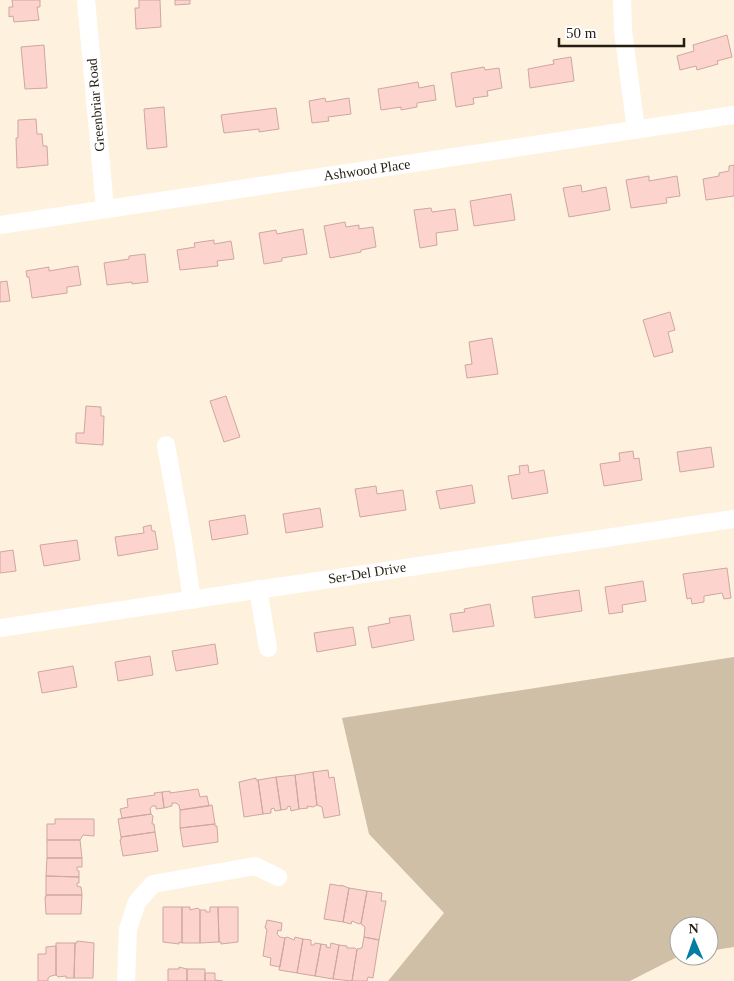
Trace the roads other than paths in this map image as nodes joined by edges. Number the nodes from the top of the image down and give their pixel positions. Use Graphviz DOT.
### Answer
graph roads {
  1 [pos="86,0"];
  2 [pos="622,0"];
  3 [pos="734,115"];
  4 [pos="636,130"];
  5 [pos="105,209"];
  6 [pos="0,225"];
  7 [pos="166,445"];
  8 [pos="734,519"];
  9 [pos="258,590"];
  10 [pos="192,600"];
  11 [pos="0,628"];
  12 [pos="268,648"];
  13 [pos="278,877"];
  14 [pos="126,981"];
  1 -- 5 [label="street, Greenbriar Road"];
  2 -- 4 [label="street"];
  3 -- 4 [label="street, Ashwood Place"];
  4 -- 5 [label="street, Ashwood Place"];
  5 -- 6 [label="street, Ashwood Place"];
  7 -- 10 [label="street"];
  8 -- 9 [label="street, Ser-Del Drive"];
  9 -- 10 [label="street, Ser-Del Drive"];
  9 -- 12 [label="street"];
  10 -- 11 [label="street, Ser-Del Drive"];
  13 -- 14 [label="street"];
}
